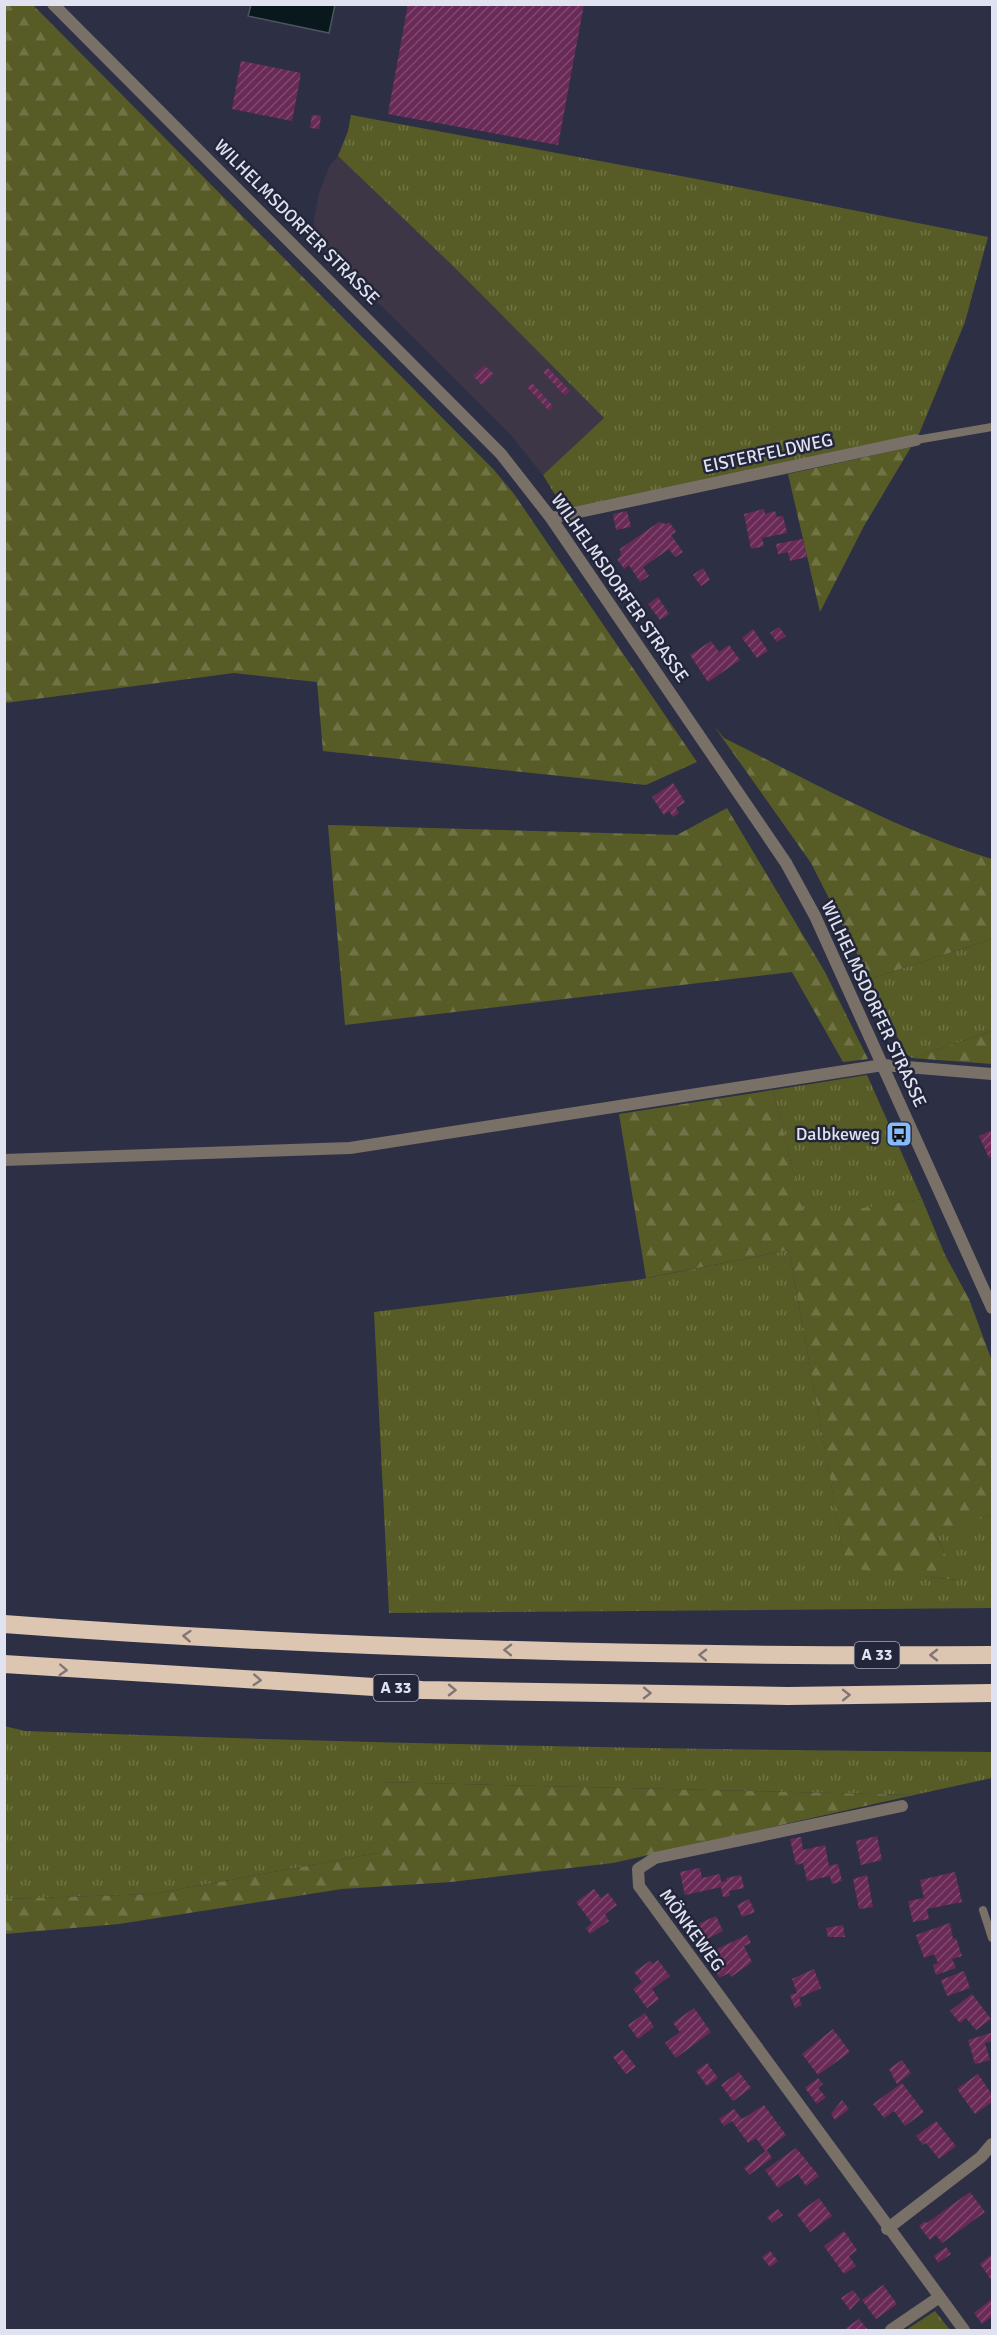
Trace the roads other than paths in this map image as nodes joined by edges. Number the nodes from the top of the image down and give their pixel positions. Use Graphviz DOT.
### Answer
graph roads {
  1 [pos="53,4"];
  2 [pos="993,427"];
  3 [pos="916,440"];
  4 [pos="551,518"];
  5 [pos="883,1065"];
  6 [pos="993,1074"];
  7 [pos="4,1160"];
  8 [pos="993,1308"];
  9 [pos="4,1624"];
  10 [pos="993,1655"];
  11 [pos="4,1664"];
  12 [pos="993,1693"];
  13 [pos="902,1806"];
  14 [pos="983,1910"];
  15 [pos="993,1938"];
  16 [pos="993,2144"];
  17 [pos="887,2229"];
  18 [pos="938,2298"];
  19 [pos="891,2331"];
  20 [pos="964,2331"];
  1 -- 4 [label="street, WILHELMSDORFER STRASSE"];
  2 -- 3 [label="lane, EISTERFELDWEG"];
  3 -- 4 [label="street, EISTERFELDWEG"];
  4 -- 5 [label="street, WILHELMSDORFER STRASSE"];
  5 -- 6 [label="street"];
  5 -- 7 [label="street"];
  5 -- 8 [label="street, WILHELMSDORFER STRASSE"];
  10 -- 9 [label="highway, A 33, one-way"];
  11 -- 12 [label="highway, A 33, one-way"];
  13 -- 17 [label="street, MÖNKEWEG"];
  14 -- 15 [label="lane"];
  16 -- 17 [label="street"];
  17 -- 18 [label="street, MÖNKEWEG"];
  18 -- 19 [label="street"];
  18 -- 20 [label="street, MÖNKEWEG"];
}
